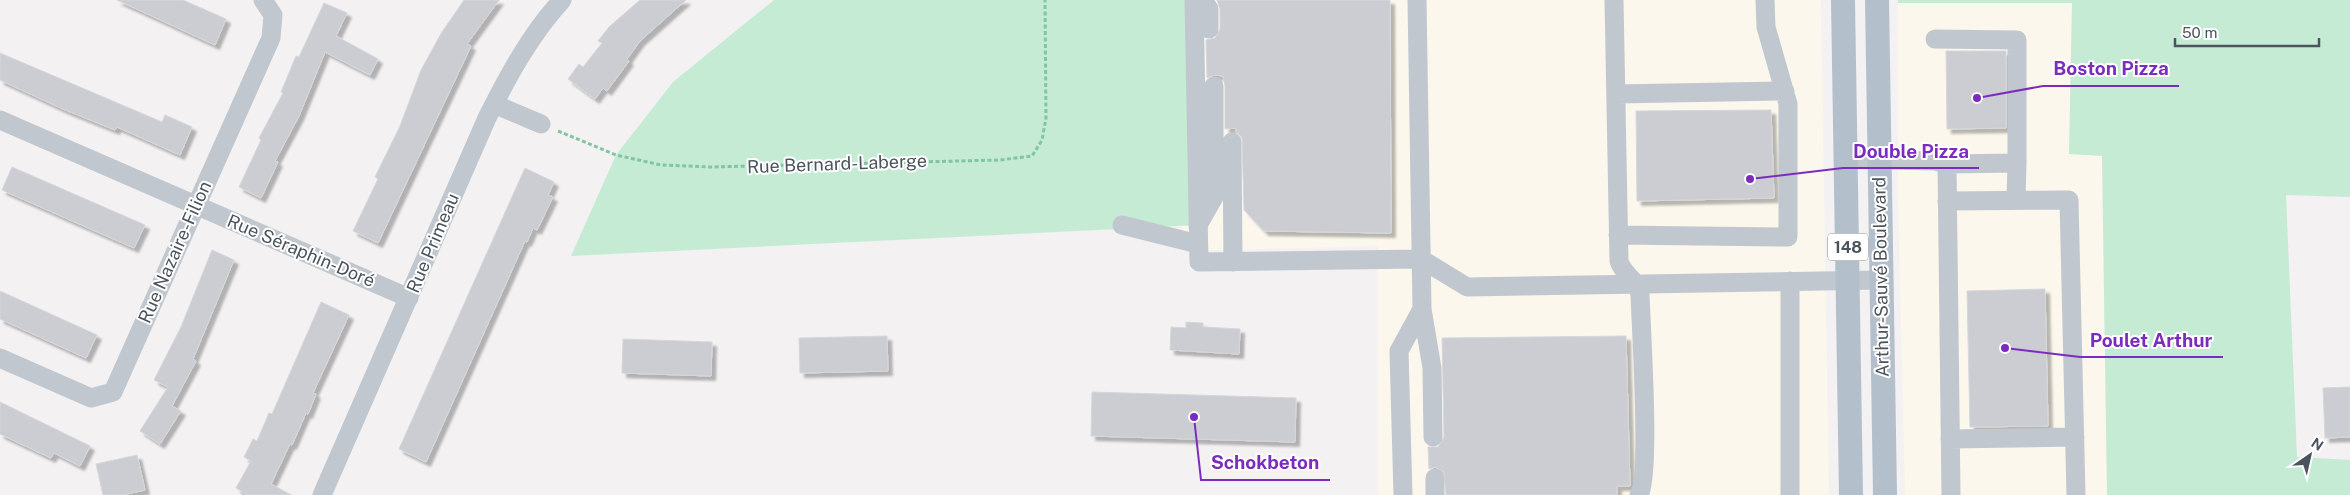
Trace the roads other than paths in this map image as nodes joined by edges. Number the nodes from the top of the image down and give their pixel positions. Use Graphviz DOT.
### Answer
graph roads {
  1 [pos="263,0"];
  2 [pos="562,0"];
  3 [pos="1194,0"];
  4 [pos="1203,0"];
  5 [pos="1417,0"];
  6 [pos="1614,0"];
  7 [pos="1766,0"];
  8 [pos="1844,0"];
  9 [pos="1877,0"];
  10 [pos="1209,29"];
  11 [pos="1935,39"];
  12 [pos="1214,86"];
  13 [pos="1785,91"];
  14 [pos="1616,94"];
  15 [pos="494,104"];
  16 [pos="0,120"];
  17 [pos="541,124"];
  18 [pos="1232,142"];
  19 [pos="1846,159"];
  20 [pos="1880,160"];
  21 [pos="2017,163"];
  22 [pos="1947,164"];
  23 [pos="2016,200"];
  24 [pos="1947,201"];
  25 [pos="196,206"];
  26 [pos="1122,225"];
  27 [pos="1198,225"];
  28 [pos="1618,235"];
  29 [pos="1198,244"];
  30 [pos="1421,259"];
  31 [pos="1233,262"];
  32 [pos="1848,280"];
  33 [pos="1881,280"];
  34 [pos="1790,281"];
  35 [pos="1635,283"];
  36 [pos="409,298"];
  37 [pos="1422,309"];
  38 [pos="0,358"];
  39 [pos="2075,437"];
  40 [pos="1433,438"];
  41 [pos="1950,439"];
  42 [pos="322,495"];
  43 [pos="1402,495"];
  44 [pos="1640,495"];
  45 [pos="1790,495"];
  46 [pos="1851,495"];
  47 [pos="1885,495"];
  48 [pos="1951,495"];
  49 [pos="2076,495"];
  1 -- 25 [label="street, Rue Nazaire-Filion"];
  2 -- 15 [label="street, Rue Primeau"];
  3 -- 27 [label="street"];
  4 -- 10 [label="street"];
  5 -- 30 [label="street"];
  6 -- 14 [label="street"];
  7 -- 13 [label="street"];
  8 -- 19 [label="main road, Arthur-Sauvé Boulevard / 148"];
  9 -- 20 [label="main road, Arthur-Sauvé Boulevard / 148"];
  11 -- 21 [label="street"];
  12 -- 27 [label="street"];
  13 -- 14 [label="street"];
  13 -- 28 [label="street"];
  14 -- 28 [label="street"];
  15 -- 17 [label="street"];
  15 -- 36 [label="street, Rue Primeau"];
  16 -- 25 [label="street, Rue Séraphin-Doré"];
  18 -- 31 [label="street"];
  19 -- 20 [label="street"];
  19 -- 32 [label="main road, Arthur-Sauvé Boulevard / 148"];
  20 -- 22 [label="street"];
  20 -- 33 [label="main road, Arthur-Sauvé Boulevard / 148"];
  21 -- 22 [label="street"];
  21 -- 23 [label="street"];
  22 -- 24 [label="street"];
  23 -- 24 [label="street"];
  23 -- 39 [label="street"];
  24 -- 41 [label="street"];
  25 -- 36 [label="street, Rue Séraphin-Doré"];
  25 -- 38 [label="street, Rue Nazaire-Filion"];
  26 -- 29 [label="street"];
  27 -- 29 [label="street"];
  28 -- 35 [label="street"];
  29 -- 31 [label="street"];
  30 -- 31 [label="street"];
  30 -- 35 [label="street"];
  30 -- 37 [label="street"];
  32 -- 33 [label="street"];
  32 -- 34 [label="street"];
  32 -- 46 [label="main road, Arthur-Sauvé Boulevard / 148"];
  33 -- 47 [label="main road, Arthur-Sauvé Boulevard / 148"];
  34 -- 35 [label="street"];
  34 -- 45 [label="street"];
  35 -- 44 [label="street"];
  36 -- 42 [label="street, Rue Primeau"];
  37 -- 40 [label="street"];
  37 -- 43 [label="street"];
  39 -- 41 [label="street"];
  39 -- 49 [label="street"];
  41 -- 48 [label="street"];
}
